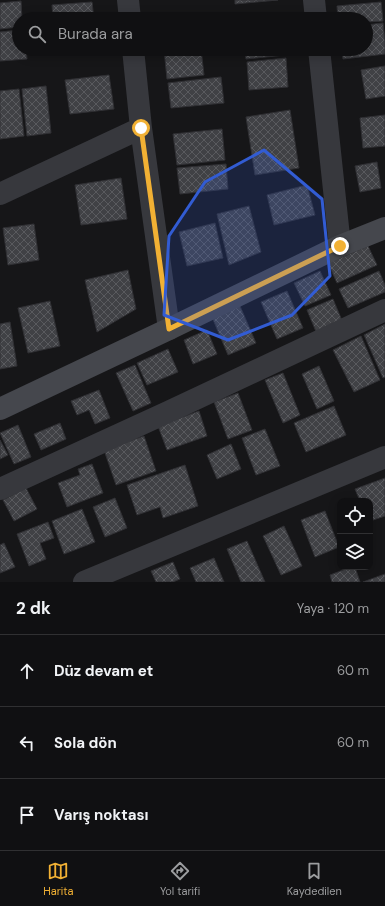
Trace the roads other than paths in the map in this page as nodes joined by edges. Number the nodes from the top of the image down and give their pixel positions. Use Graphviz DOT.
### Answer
graph roads {
  1 [pos="128,0"];
  2 [pos="314,0"];
  3 [pos="129,12"];
  4 [pos="315,12"];
  5 [pos="134,56"];
  6 [pos="320,56"];
  7 [pos="141,128"];
  8 [pos="0,194"];
  9 [pos="385,228"];
  10 [pos="340,246"];
  11 [pos="385,310"];
  12 [pos="169,329"];
  13 [pos="0,409"];
  14 [pos="385,457"];
  15 [pos="0,488"];
  16 [pos="84,582"];
  1 -- 3 [label="street"];
  2 -- 4 [label="street"];
  5 -- 7 [label="street"];
  6 -- 10 [label="street"];
  7 -- 8 [label="street"];
  7 -- 12 [label="street"];
  9 -- 10 [label="main road"];
  10 -- 12 [label="main road"];
  11 -- 15 [label="street"];
  12 -- 13 [label="main road"];
  14 -- 16 [label="street"];
}
